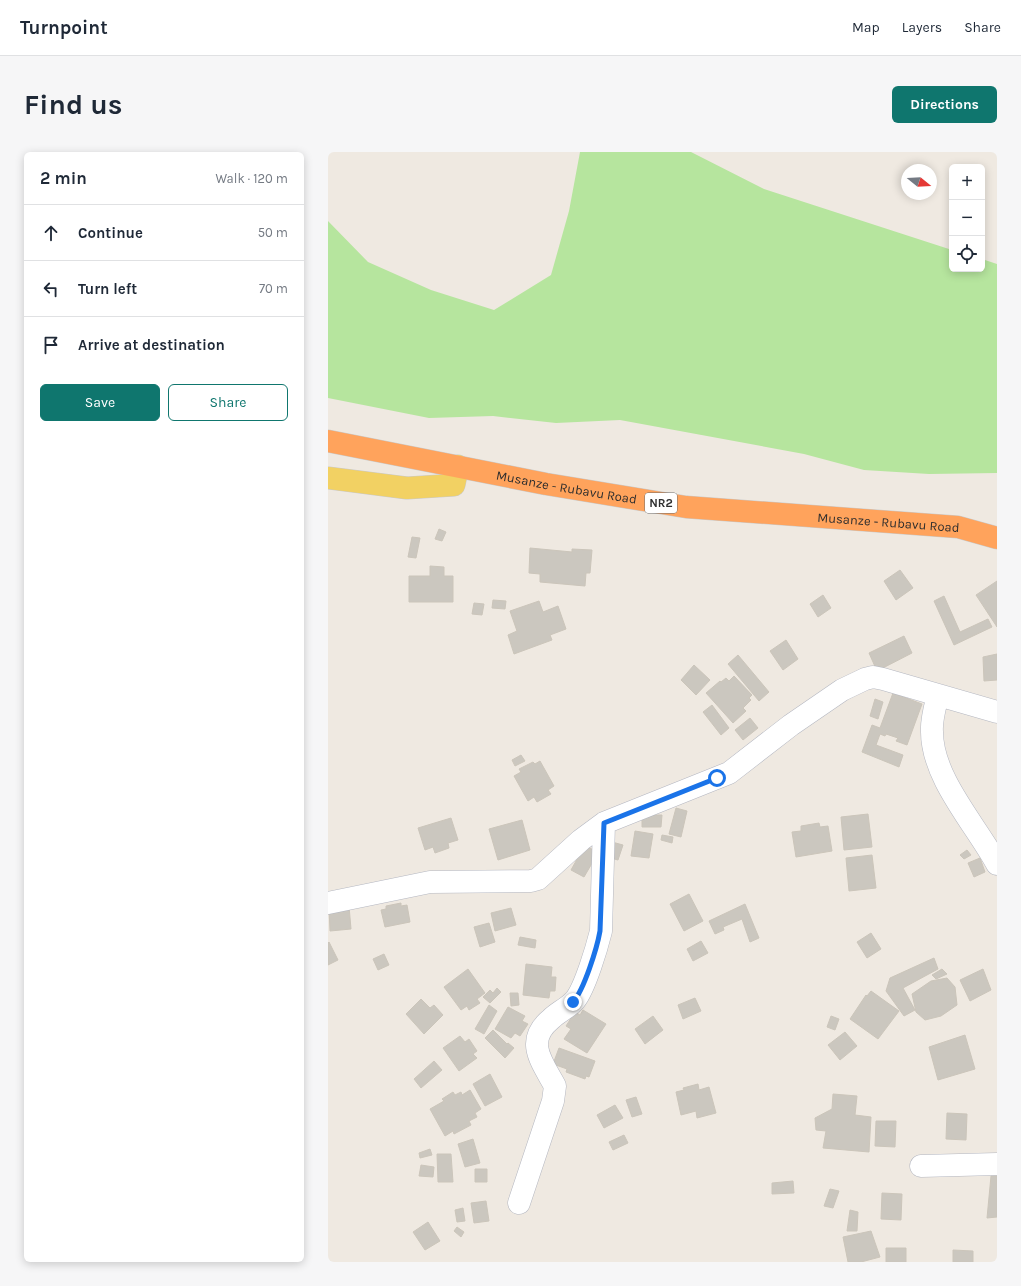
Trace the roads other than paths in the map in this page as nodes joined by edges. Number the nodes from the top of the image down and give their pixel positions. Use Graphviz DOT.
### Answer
graph roads {
  1 [pos="328,441"];
  2 [pos="458,466"];
  3 [pos="328,478"];
  4 [pos="997,538"];
  5 [pos="938,696"];
  6 [pos="997,712"];
  7 [pos="604,823"];
  8 [pos="997,864"];
  9 [pos="328,903"];
  10 [pos="997,1164"];
  11 [pos="920,1166"];
  12 [pos="519,1203"];
  1 -- 2 [label="highway, Musanze - Rubavu Road / NR2"];
  2 -- 3 [label="main road"];
  2 -- 4 [label="highway, Musanze - Rubavu Road / NR2"];
  5 -- 6 [label="street"];
  5 -- 7 [label="street"];
  5 -- 8 [label="street"];
  7 -- 9 [label="street"];
  7 -- 12 [label="street"];
  10 -- 11 [label="street"];
}
